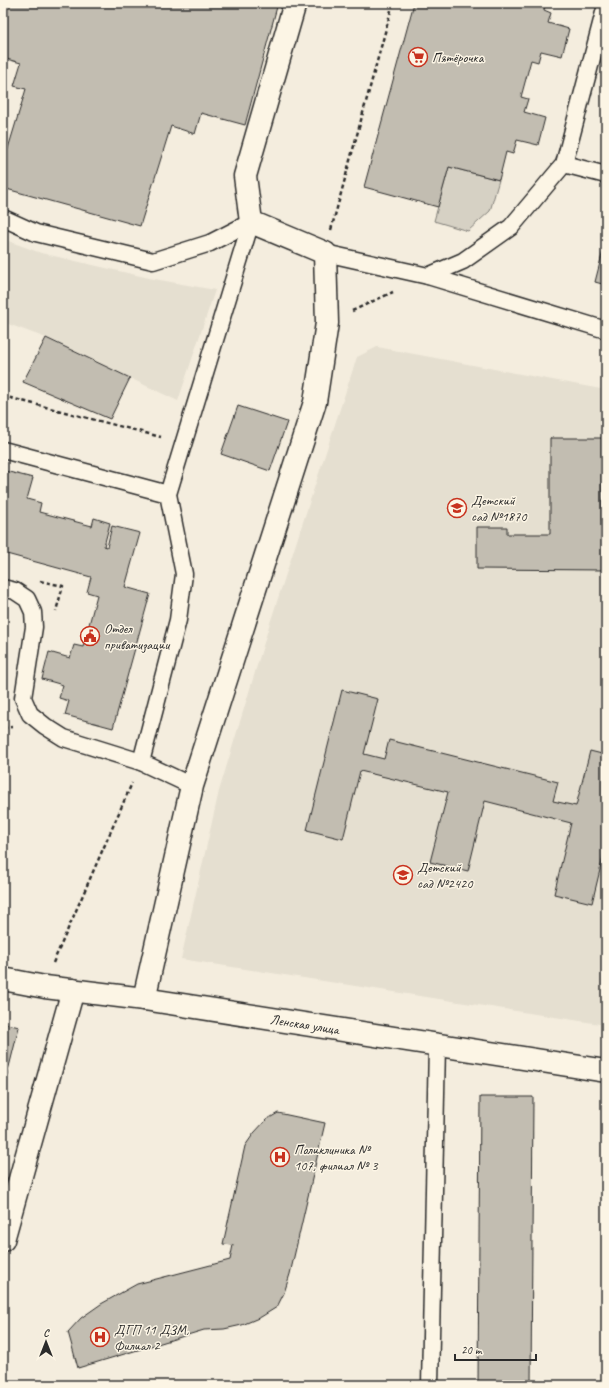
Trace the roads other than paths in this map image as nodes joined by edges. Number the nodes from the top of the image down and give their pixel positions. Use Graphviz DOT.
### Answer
graph roads {
  1 [pos="294,3"];
  2 [pos="606,5"];
  3 [pos="564,164"];
  4 [pos="606,175"];
  5 [pos="3,218"];
  6 [pos="251,222"];
  7 [pos="325,253"];
  8 [pos="428,276"];
  9 [pos="606,330"];
  10 [pos="3,450"];
  11 [pos="168,494"];
  12 [pos="3,588"];
  13 [pos="141,762"];
  14 [pos="192,786"];
  15 [pos="3,979"];
  16 [pos="73,990"];
  17 [pos="144,999"];
  18 [pos="437,1045"];
  19 [pos="606,1071"];
  20 [pos="3,1240"];
  21 [pos="430,1385"];
  1 -- 6 [label="street"];
  2 -- 3 [label="lane"];
  3 -- 4 [label="lane"];
  3 -- 8 [label="lane"];
  5 -- 6 [label="lane"];
  6 -- 7 [label="street"];
  6 -- 11 [label="lane"];
  7 -- 8 [label="lane"];
  7 -- 14 [label="street"];
  8 -- 9 [label="lane"];
  10 -- 11 [label="lane"];
  11 -- 13 [label="lane"];
  12 -- 13 [label="lane"];
  13 -- 14 [label="lane"];
  14 -- 17 [label="street"];
  15 -- 16 [label="street, Ленская улица"];
  16 -- 17 [label="street, Ленская улица"];
  16 -- 20 [label="street"];
  17 -- 18 [label="street, Ленская улица"];
  18 -- 19 [label="street, Ленская улица"];
  18 -- 21 [label="lane"];
}
